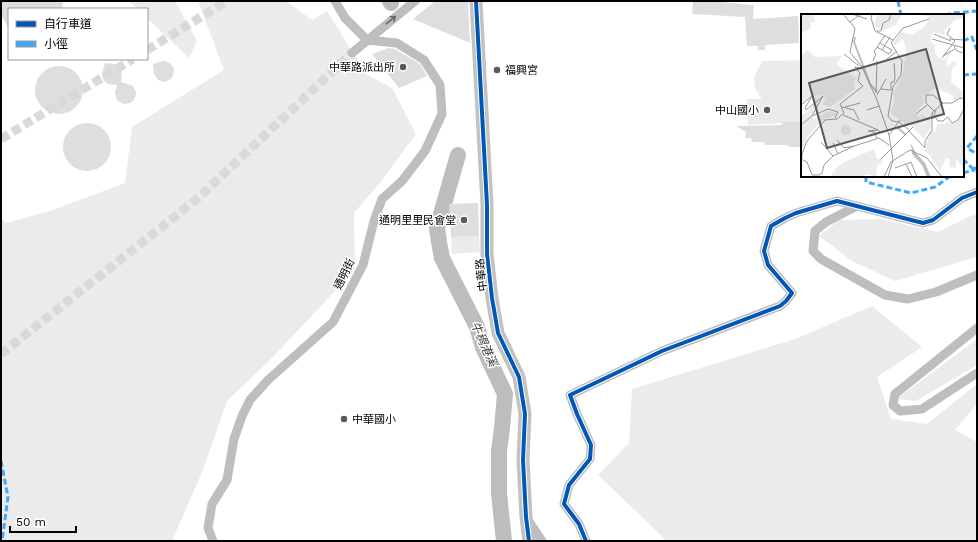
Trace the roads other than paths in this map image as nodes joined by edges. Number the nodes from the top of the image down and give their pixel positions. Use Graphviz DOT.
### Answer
graph roads {
  1 [pos="334,1"];
  2 [pos="415,1"];
  3 [pos="476,1"];
  4 [pos="367,40"];
  5 [pos="352,53"];
  6 [pos="977,192"];
  7 [pos="857,206"];
  8 [pos="977,274"];
  9 [pos="977,328"];
  10 [pos="977,373"];
  11 [pos="526,517"];
  12 [pos="213,541"];
  13 [pos="529,541"];
  14 [pos="542,541"];
  15 [pos="586,541"];
  1 -- 4 [label="street"];
  4 -- 2 [label="street, one-way"];
  3 -- 11 [label="street, 中華路"];
  4 -- 5 [label="street"];
  4 -- 12 [label="street, 通明街"];
  6 -- 7 [label="street"];
  7 -- 8 [label="street"];
  7 -- 15 [label="street"];
  9 -- 10 [label="street"];
  11 -- 13 [label="street, 中華路"];
  11 -- 14 [label="street"];
}
